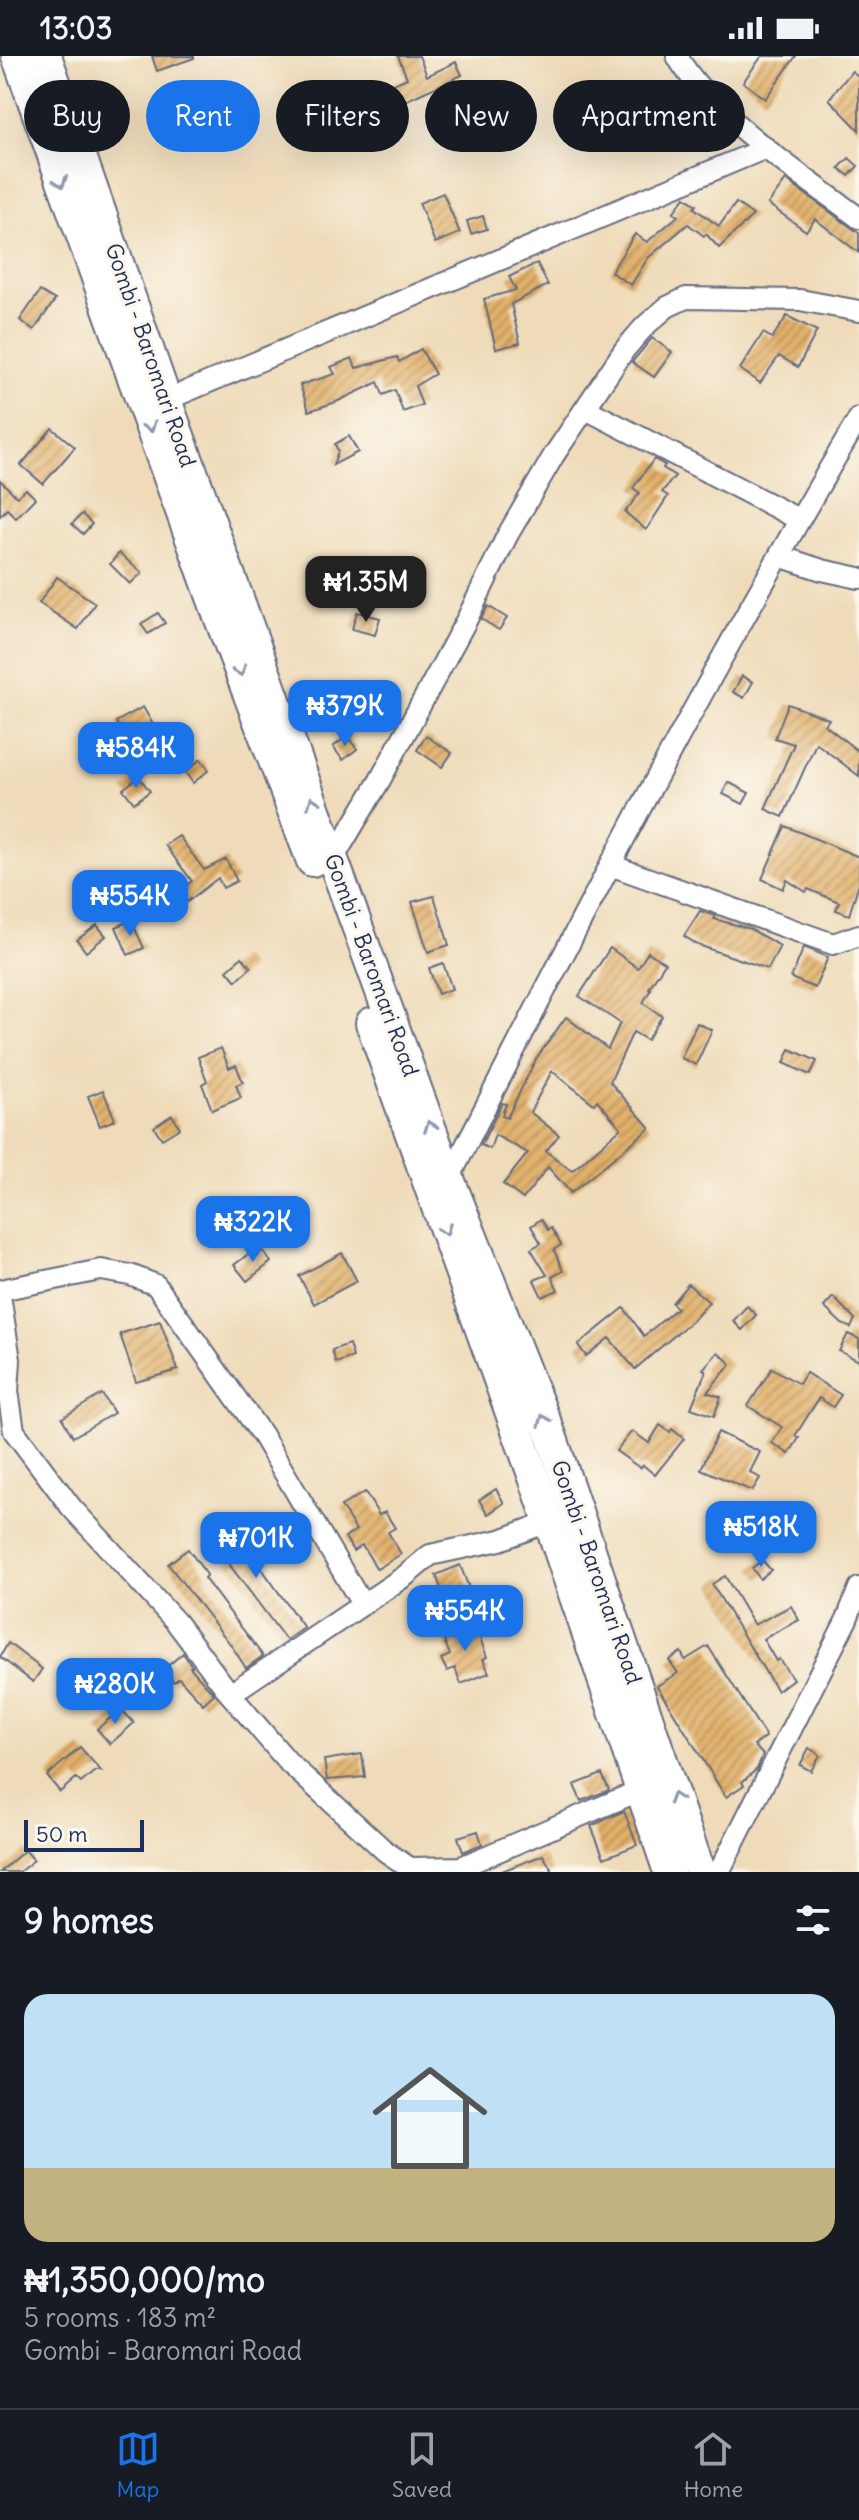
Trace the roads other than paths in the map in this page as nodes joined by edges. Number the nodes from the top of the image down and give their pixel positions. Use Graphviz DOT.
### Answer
graph roads {
  1 [pos="17,56"];
  2 [pos="46,56"];
  3 [pos="677,56"];
  4 [pos="766,148"];
  5 [pos="859,218"];
  6 [pos="859,311"];
  7 [pos="166,400"];
  8 [pos="586,409"];
  9 [pos="859,418"];
  10 [pos="798,519"];
  11 [pos="779,556"];
  12 [pos="859,578"];
  13 [pos="333,859"];
  14 [pos="610,865"];
  15 [pos="349,931"];
  16 [pos="859,935"];
  17 [pos="449,1179"];
  18 [pos="0,1292"];
  19 [pos="548,1522"];
  20 [pos="859,1588"];
  21 [pos="362,1604"];
  22 [pos="230,1694"];
  23 [pos="641,1790"];
  24 [pos="669,1872"];
  25 [pos="700,1872"];
  26 [pos="719,1872"];
  1 -- 15 [label="main road, Gombi - Baromari Road, one-way"];
  2 -- 7 [label="main road, Gombi - Baromari Road"];
  3 -- 4 [label="street"];
  4 -- 5 [label="street"];
  4 -- 7 [label="street"];
  6 -- 8 [label="street"];
  13 -- 7 [label="main road, Gombi - Baromari Road, one-way"];
  8 -- 10 [label="street"];
  8 -- 13 [label="street"];
  9 -- 10 [label="street"];
  10 -- 11 [label="street"];
  11 -- 12 [label="street"];
  11 -- 14 [label="street"];
  13 -- 15 [label="main road, Gombi - Baromari Road"];
  14 -- 16 [label="street"];
  14 -- 17 [label="street"];
  17 -- 15 [label="main road, Gombi - Baromari Road, one-way"];
  15 -- 19 [label="main road, Gombi - Baromari Road, one-way"];
  25 -- 17 [label="main road, Gombi - Baromari Road, one-way"];
  18 -- 21 [label="street"];
  18 -- 22 [label="street"];
  19 -- 21 [label="street"];
  19 -- 23 [label="main road, Gombi - Baromari Road"];
  20 -- 26 [label="street"];
  21 -- 22 [label="street"];
  22 -- 23 [label="street"];
  23 -- 24 [label="main road, Gombi - Baromari Road"];
}
